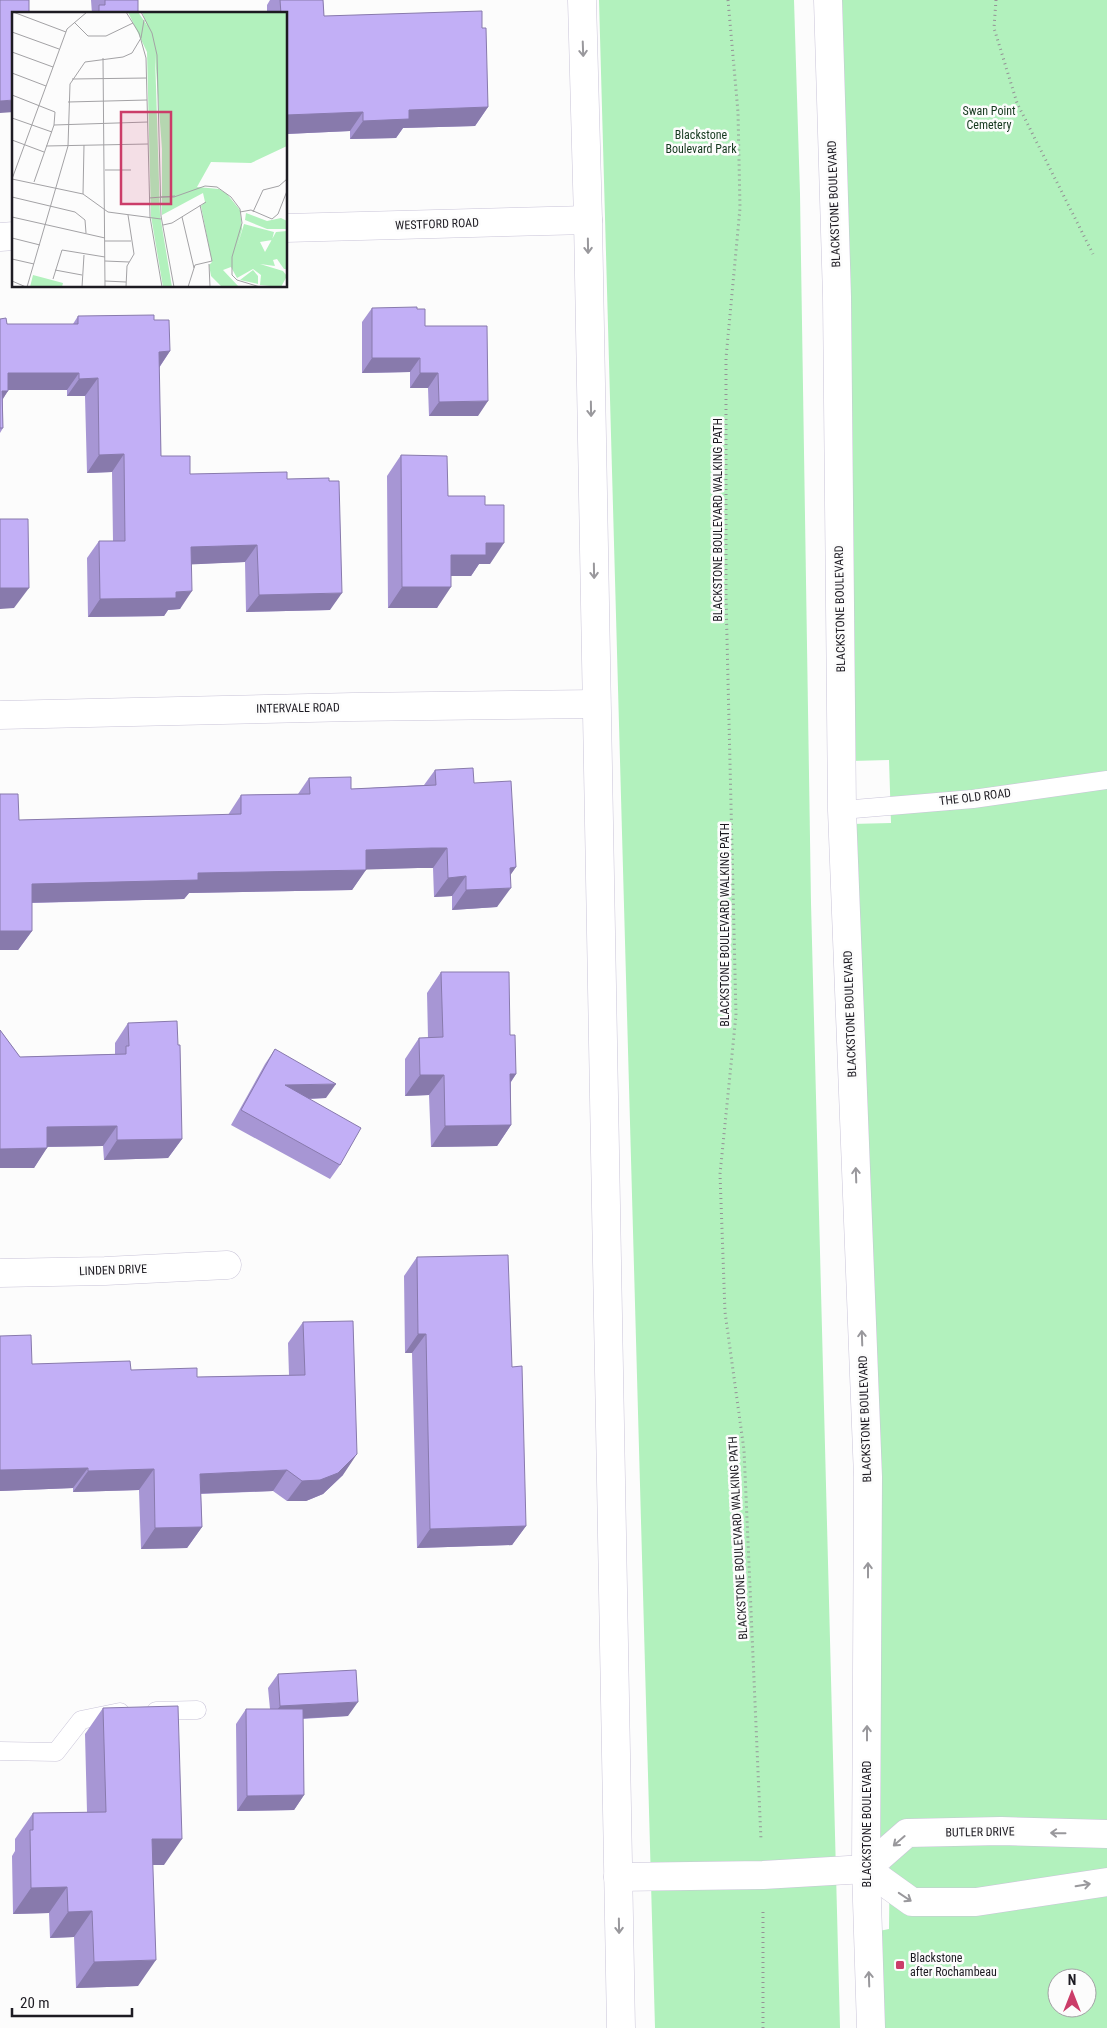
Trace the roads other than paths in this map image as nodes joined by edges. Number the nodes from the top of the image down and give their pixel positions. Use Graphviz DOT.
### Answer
graph roads {
  1 [pos="582,0"];
  2 [pos="828,0"];
  3 [pos="588,220"];
  4 [pos="288,228"];
  5 [pos="596,704"];
  6 [pos="0,715"];
  7 [pos="1107,780"];
  8 [pos="842,810"];
  9 [pos="227,1265"];
  10 [pos="0,1273"];
  11 [pos="197,1710"];
  12 [pos="0,1750"];
  13 [pos="1107,1834"];
  14 [pos="866,1869"];
  15 [pos="618,1877"];
  16 [pos="1107,1882"];
  17 [pos="621,2028"];
  18 [pos="871,2028"];
  1 -- 3 [label="main road, one-way"];
  2 -- 8 [label="main road, BLACKSTONE BOULEVARD"];
  3 -- 4 [label="main road, WESTFORD ROAD"];
  3 -- 5 [label="main road, one-way"];
  5 -- 6 [label="main road, INTERVALE ROAD"];
  5 -- 15 [label="main road"];
  7 -- 8 [label="lane, THE OLD ROAD"];
  14 -- 8 [label="main road, BLACKSTONE BOULEVARD, one-way"];
  9 -- 10 [label="main road, LINDEN DRIVE"];
  11 -- 12 [label="lane"];
  13 -- 14 [label="main road, BUTLER DRIVE, one-way"];
  14 -- 15 [label="main road"];
  14 -- 16 [label="main road, one-way"];
  18 -- 14 [label="main road, BLACKSTONE BOULEVARD, one-way"];
  15 -- 17 [label="main road, one-way"];
}
